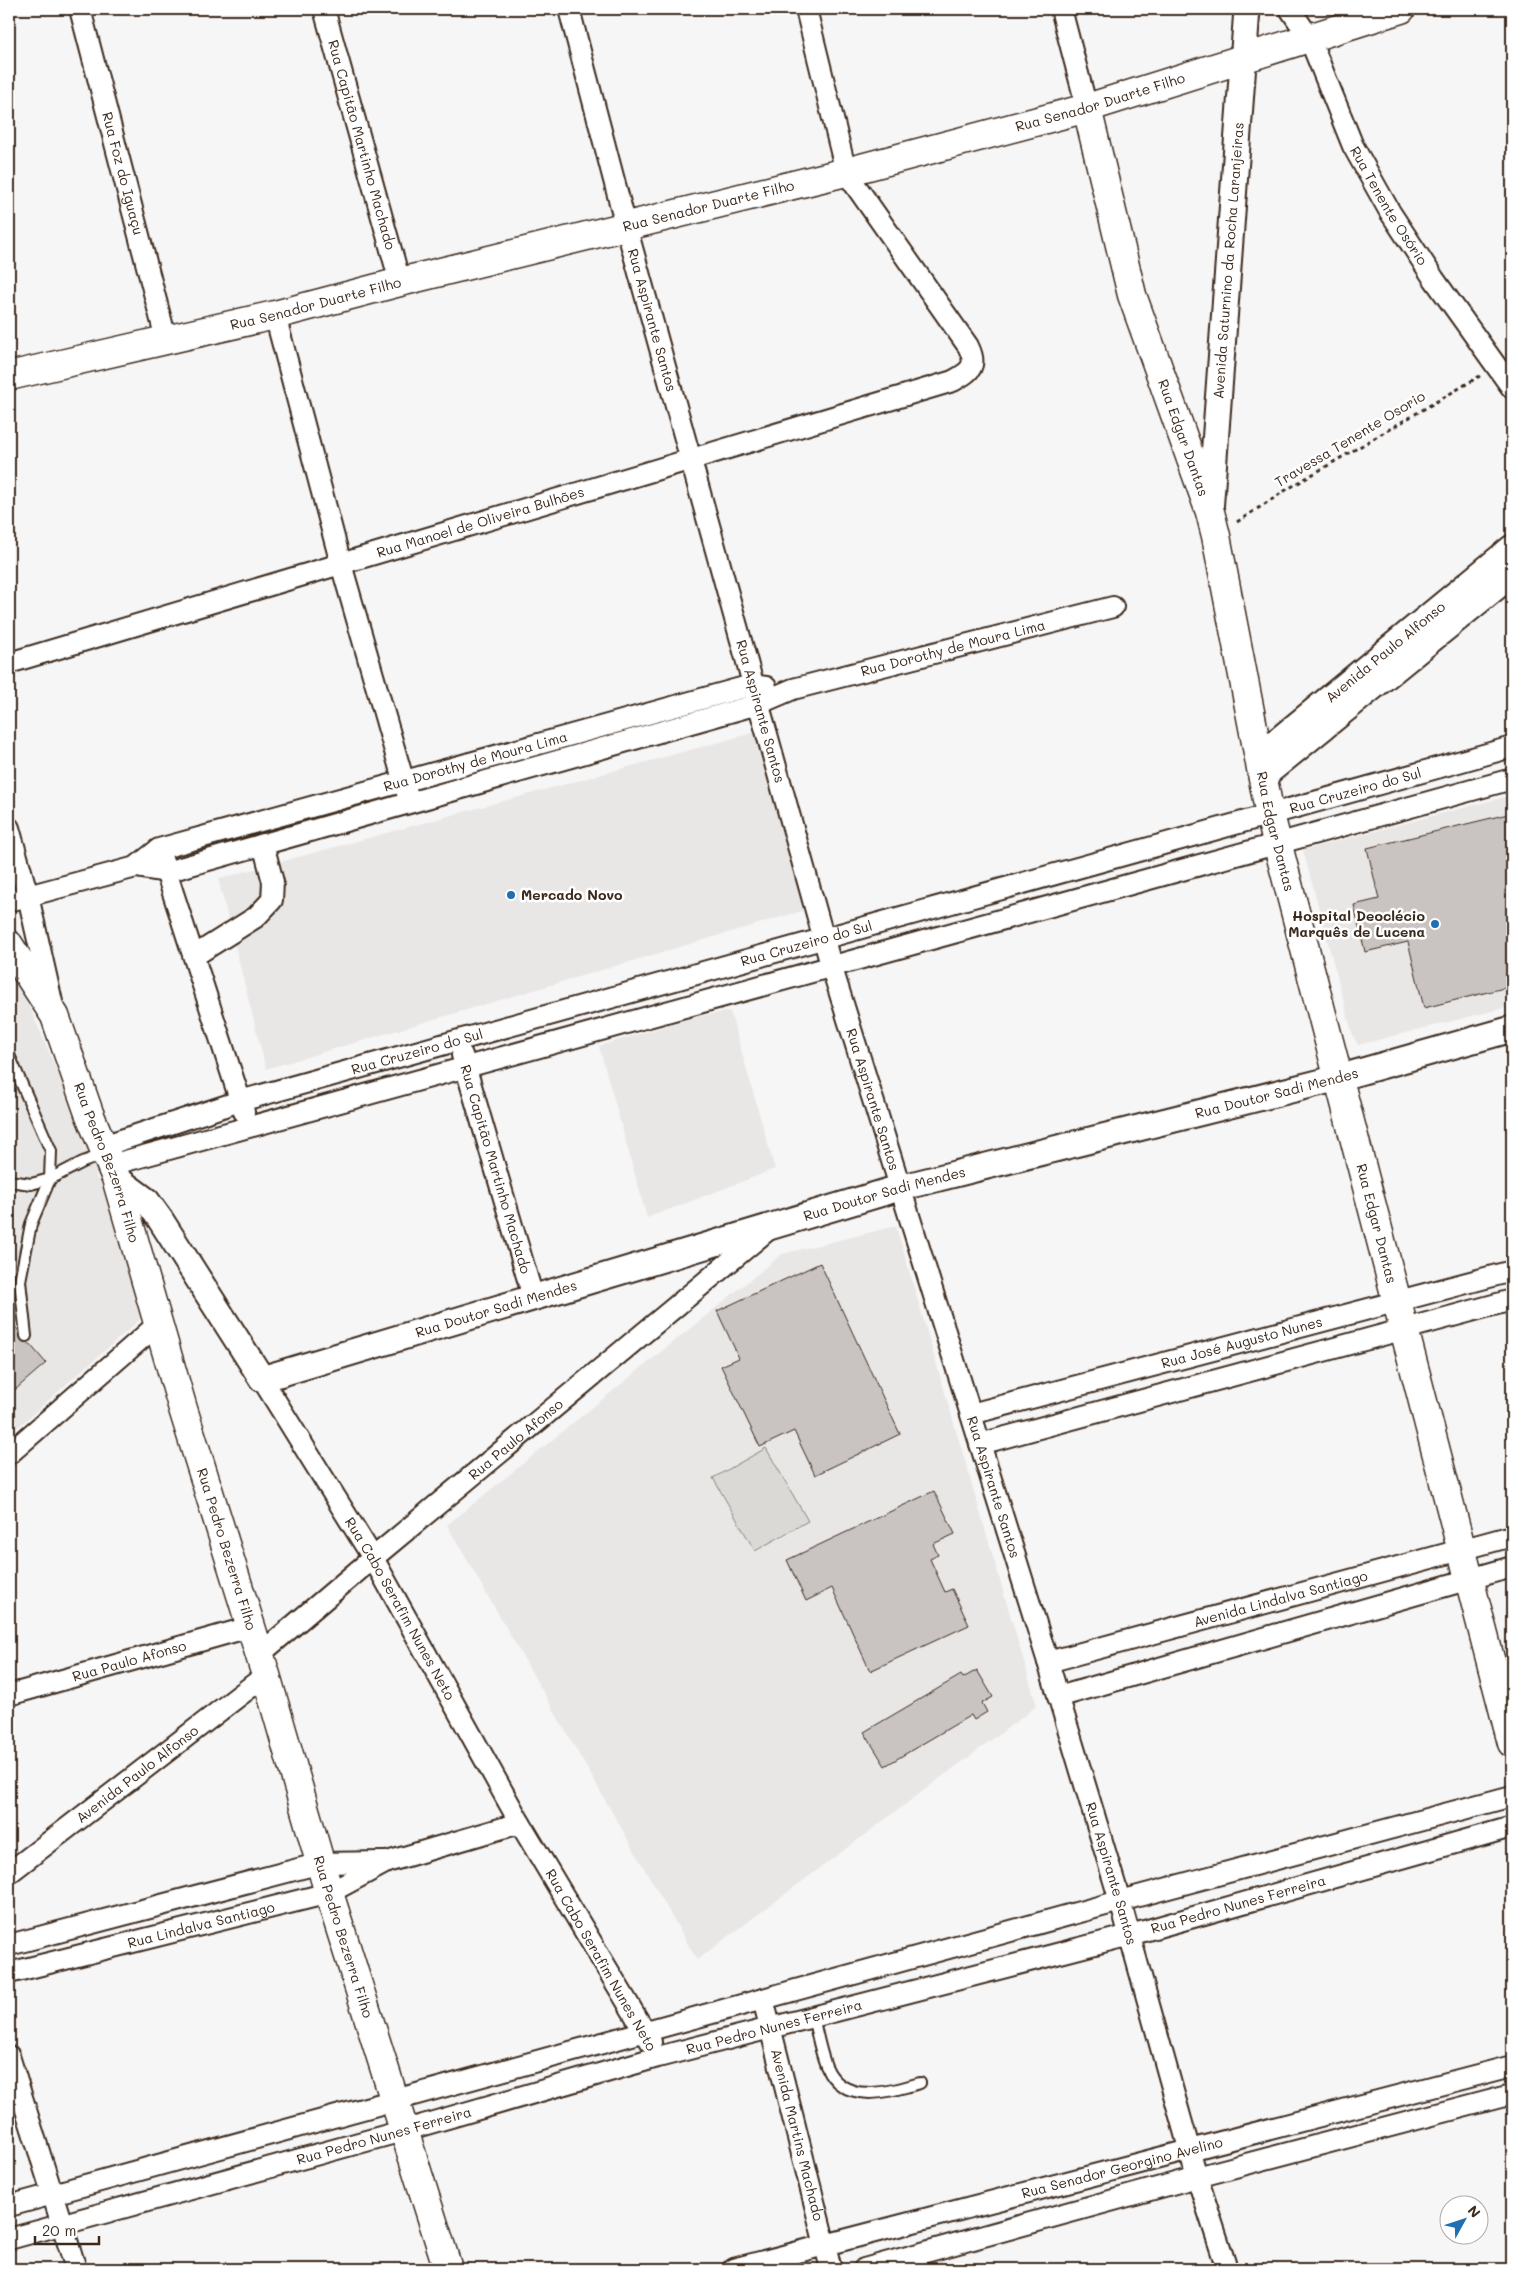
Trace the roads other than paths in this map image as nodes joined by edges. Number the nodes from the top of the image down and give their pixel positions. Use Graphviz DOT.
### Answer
graph roads {
  1 [pos="80,9"];
  2 [pos="324,9"];
  3 [pos="569,9"];
  4 [pos="806,9"];
  5 [pos="1060,9"];
  6 [pos="1248,9"];
  7 [pos="1290,9"];
  8 [pos="1401,9"];
  9 [pos="1309,37"];
  10 [pos="1243,60"];
  11 [pos="1087,108"];
  12 [pos="846,172"];
  13 [pos="626,226"];
  14 [pos="400,282"];
  15 [pos="276,315"];
  16 [pos="166,339"];
  17 [pos="9,376"];
  18 [pos="1512,388"];
  19 [pos="690,460"];
  20 [pos="1213,524"];
  21 [pos="1512,548"];
  22 [pos="340,564"];
  23 [pos="1512,574"];
  24 [pos="1113,607"];
  25 [pos="9,663"];
  26 [pos="755,695"];
  27 [pos="1512,747"];
  28 [pos="1260,767"];
  29 [pos="1512,779"];
  30 [pos="404,781"];
  31 [pos="410,803"];
  32 [pos="1270,815"];
  33 [pos="9,828"];
  34 [pos="263,844"];
  35 [pos="1278,844"];
  36 [pos="159,849"];
  37 [pos="1101,863"];
  38 [pos="136,867"];
  39 [pos="166,872"];
  40 [pos="1109,890"];
  41 [pos="18,898"];
  42 [pos="912,916"];
  43 [pos="824,940"];
  44 [pos="920,942"];
  45 [pos="9,945"];
  46 [pos="194,956"];
  47 [pos="831,965"];
  48 [pos="55,1016"];
  49 [pos="1512,1030"];
  50 [pos="458,1041"];
  51 [pos="9,1054"];
  52 [pos="465,1068"];
  53 [pos="1338,1078"];
  54 [pos="240,1101"];
  55 [pos="248,1126"];
  56 [pos="109,1161"];
  57 [pos="50,1179"];
  58 [pos="9,1181"];
  59 [pos="899,1188"];
  60 [pos="772,1226"];
  61 [pos="1512,1271"];
  62 [pos="533,1297"];
  63 [pos="1512,1300"];
  64 [pos="1397,1302"];
  65 [pos="158,1324"];
  66 [pos="1404,1330"];
  67 [pos="26,1336"];
  68 [pos="262,1379"];
  69 [pos="971,1414"];
  70 [pos="980,1444"];
  71 [pos="9,1454"];
  72 [pos="1512,1536"];
  73 [pos="1461,1549"];
  74 [pos="372,1558"];
  75 [pos="1512,1566"];
  76 [pos="1468,1579"];
  77 [pos="250,1627"];
  78 [pos="1048,1662"];
  79 [pos="263,1665"];
  80 [pos="9,1695"];
  81 [pos="1058,1697"];
  82 [pos="1512,1743"];
  83 [pos="1512,1796"];
  84 [pos="520,1823"];
  85 [pos="1512,1827"];
  86 [pos="387,1862"];
  87 [pos="321,1863"];
  88 [pos="9,1873"];
  89 [pos="329,1894"];
  90 [pos="1120,1901"];
  91 [pos="1130,1935"];
  92 [pos="9,1945"];
  93 [pos="9,1973"];
  94 [pos="763,1999"];
  95 [pos="813,2017"];
  96 [pos="771,2028"];
  97 [pos="646,2032"];
  98 [pos="9,2056"];
  99 [pos="658,2058"];
  100 [pos="1512,2066"];
  101 [pos="920,2083"];
  102 [pos="1512,2094"];
  103 [pos="396,2099"];
  104 [pos="406,2130"];
  105 [pos="268,2134"];
  106 [pos="1190,2150"];
  107 [pos="277,2166"];
  108 [pos="1197,2176"];
  109 [pos="52,2193"];
  110 [pos="9,2206"];
  111 [pos="62,2224"];
  112 [pos="9,2239"];
  113 [pos="823,2245"];
  114 [pos="76,2269"];
  115 [pos="448,2269"];
  116 [pos="733,2269"];
  117 [pos="831,2269"];
  118 [pos="864,2269"];
  119 [pos="1227,2269"];
  1 -- 16 [label="street, Rua Foz do Iguaçu"];
  2 -- 14 [label="street, Rua Capitão Martinho Machado"];
  3 -- 13 [label="street, Rua Aspirante Santos"];
  4 -- 12 [label="street"];
  5 -- 11 [label="street, Rua Edgar Dantas"];
  6 -- 10 [label="street, Avenida Saturnino da Rocha Laranjeiras"];
  7 -- 9 [label="street, Rua Tenente Osório"];
  8 -- 9 [label="main road, Rua Senador Duarte Filho"];
  9 -- 10 [label="main road, Rua Senador Duarte Filho"];
  9 -- 18 [label="street, Rua Tenente Osório"];
  10 -- 11 [label="main road, Rua Senador Duarte Filho"];
  10 -- 20 [label="street, Avenida Saturnino da Rocha Laranjeiras"];
  11 -- 12 [label="main road, Rua Senador Duarte Filho"];
  11 -- 20 [label="main road, Rua Edgar Dantas"];
  12 -- 13 [label="main road, Rua Senador Duarte Filho"];
  12 -- 19 [label="street, Rua Manoel de Oliveira Bulhões"];
  13 -- 14 [label="main road, Rua Senador Duarte Filho"];
  13 -- 19 [label="street, Rua Aspirante Santos"];
  14 -- 15 [label="main road, Rua Senador Duarte Filho"];
  15 -- 16 [label="main road, Rua Senador Duarte Filho"];
  15 -- 22 [label="street"];
  16 -- 17 [label="main road, Rua Senador Duarte Filho"];
  19 -- 22 [label="street, Rua Manoel de Oliveira Bulhões"];
  19 -- 26 [label="street, Rua Aspirante Santos"];
  20 -- 28 [label="main road, Rua Edgar Dantas"];
  21 -- 28 [label="street, Avenida Paulo Alfonso"];
  22 -- 25 [label="street, Rua Manoel de Oliveira Bulhões"];
  22 -- 30 [label="street"];
  23 -- 28 [label="street, Avenida Paulo Alfonso"];
  24 -- 26 [label="street, Rua Dorothy de Moura Lima"];
  26 -- 30 [label="street, Rua Dorothy de Moura Lima"];
  26 -- 31 [label="street, Rua Dorothy de Moura Lima"];
  26 -- 43 [label="street, Rua Aspirante Santos"];
  27 -- 32 [label="street, Rua Cruzeiro do Sul"];
  28 -- 32 [label="main road, Rua Edgar Dantas"];
  29 -- 35 [label="street, Rua Cruzeiro do Sul"];
  30 -- 31 [label="street"];
  30 -- 36 [label="street, Rua Dorothy de Moura Lima"];
  31 -- 34 [label="street, Rua Dorothy de Moura Lima"];
  32 -- 35 [label="main road, Rua Edgar Dantas"];
  32 -- 37 [label="street, Rua Cruzeiro do Sul"];
  33 -- 41 [label="street, Rua Pedro Bezerra Filho"];
  34 -- 39 [label="street, Rua Dorothy de Moura Lima"];
  34 -- 46 [label="street"];
  35 -- 40 [label="street, Rua Cruzeiro do Sul"];
  35 -- 53 [label="main road, Rua Edgar Dantas"];
  36 -- 38 [label="street, Rua Dorothy de Moura Lima"];
  36 -- 39 [label="street"];
  37 -- 40 [label="street"];
  37 -- 42 [label="street, Rua Cruzeiro do Sul"];
  38 -- 39 [label="street, Rua Dorothy de Moura Lima"];
  38 -- 41 [label="street, Rua Dorothy de Moura Lima"];
  39 -- 46 [label="street"];
  40 -- 44 [label="street, Rua Cruzeiro do Sul"];
  41 -- 48 [label="street, Rua Pedro Bezerra Filho"];
  42 -- 43 [label="street, Rua Cruzeiro do Sul"];
  42 -- 44 [label="street"];
  43 -- 47 [label="street, Rua Aspirante Santos"];
  43 -- 50 [label="street, Rua Cruzeiro do Sul"];
  44 -- 47 [label="street, Rua Cruzeiro do Sul"];
  45 -- 48 [label="main road"];
  46 -- 54 [label="street"];
  47 -- 52 [label="street, Rua Cruzeiro do Sul"];
  47 -- 59 [label="street, Rua Aspirante Santos"];
  48 -- 56 [label="main road, Rua Pedro Bezerra Filho"];
  49 -- 53 [label="street, Rua Doutor Sadi Mendes"];
  50 -- 52 [label="street, Rua Capitão Martinho Machado"];
  50 -- 54 [label="street, Rua Cruzeiro do Sul"];
  51 -- 57 [label="lane"];
  52 -- 55 [label="street, Rua Cruzeiro do Sul"];
  52 -- 62 [label="street, Rua Capitão Martinho Machado"];
  53 -- 59 [label="street, Rua Doutor Sadi Mendes"];
  53 -- 64 [label="main road, Rua Edgar Dantas"];
  54 -- 55 [label="street"];
  54 -- 56 [label="street, Rua Cruzeiro do Sul"];
  55 -- 56 [label="street, Rua Cruzeiro do Sul"];
  56 -- 57 [label="lane"];
  56 -- 65 [label="main road, Rua Pedro Bezerra Filho"];
  56 -- 68 [label="street, Rua Cabo Serafim Nunes Neto"];
  57 -- 58 [label="lane"];
  57 -- 67 [label="lane"];
  59 -- 60 [label="street, Rua Doutor Sadi Mendes"];
  59 -- 69 [label="street, Rua Aspirante Santos"];
  60 -- 62 [label="street, Rua Doutor Sadi Mendes"];
  60 -- 74 [label="street, Rua Paulo Afonso"];
  61 -- 64 [label="street, Rua José Augusto Nunes"];
  62 -- 68 [label="street, Rua Doutor Sadi Mendes"];
  63 -- 66 [label="street"];
  64 -- 66 [label="main road, Rua Edgar Dantas"];
  64 -- 69 [label="street, Rua José Augusto Nunes"];
  65 -- 71 [label="street"];
  65 -- 77 [label="main road, Rua Pedro Bezerra Filho"];
  66 -- 70 [label="street"];
  66 -- 73 [label="main road, Rua Edgar Dantas"];
  68 -- 74 [label="street, Rua Cabo Serafim Nunes Neto"];
  69 -- 70 [label="street, Rua Aspirante Santos"];
  70 -- 78 [label="street, Rua Aspirante Santos"];
  72 -- 73 [label="street, Avenida Lindalva Santiago"];
  73 -- 76 [label="main road, Rua Edgar Dantas"];
  73 -- 78 [label="street, Avenida Lindalva Santiago"];
  74 -- 79 [label="street, Rua Paulo Afonso"];
  74 -- 84 [label="street, Rua Cabo Serafim Nunes Neto"];
  75 -- 76 [label="street"];
  76 -- 81 [label="street"];
  76 -- 82 [label="main road, Rua Edgar Dantas"];
  77 -- 79 [label="main road, Rua Pedro Bezerra Filho"];
  77 -- 80 [label="street, Rua Paulo Afonso"];
  78 -- 81 [label="street, Rua Aspirante Santos"];
  79 -- 87 [label="main road, Rua Pedro Bezerra Filho"];
  79 -- 88 [label="street, Avenida Paulo Alfonso"];
  81 -- 90 [label="street, Rua Aspirante Santos"];
  83 -- 90 [label="street, Rua Pedro Nunes Ferreira"];
  84 -- 86 [label="street, Rua Lindalva Santiago"];
  84 -- 97 [label="street, Rua Cabo Serafim Nunes Neto"];
  85 -- 91 [label="street, Rua Pedro Nunes Ferreira"];
  86 -- 87 [label="street, Rua Lindalva Santiago"];
  86 -- 89 [label="street, Rua Lindalva Santiago"];
  87 -- 89 [label="main road, Rua Pedro Bezerra Filho"];
  87 -- 92 [label="street, Rua Lindalva Santiago"];
  89 -- 93 [label="street, Rua Lindalva Santiago"];
  89 -- 103 [label="main road, Rua Pedro Bezerra Filho"];
  90 -- 91 [label="street, Rua Aspirante Santos"];
  90 -- 94 [label="street, Rua Pedro Nunes Ferreira"];
  91 -- 95 [label="street, Rua Pedro Nunes Ferreira"];
  91 -- 106 [label="street, Rua Aspirante Santos"];
  94 -- 96 [label="street, Avenida Martins Machado"];
  94 -- 97 [label="street, Rua Pedro Nunes Ferreira"];
  95 -- 96 [label="street, Rua Pedro Nunes Ferreira"];
  95 -- 101 [label="lane"];
  96 -- 99 [label="street, Rua Pedro Nunes Ferreira"];
  96 -- 113 [label="street, Avenida Martins Machado"];
  97 -- 99 [label="street, Rua Cabo Serafim Nunes Neto"];
  97 -- 103 [label="street, Rua Pedro Nunes Ferreira"];
  98 -- 109 [label="street"];
  99 -- 104 [label="street, Rua Pedro Nunes Ferreira"];
  100 -- 106 [label="street, Rua Senador Georgino Avelino"];
  102 -- 108 [label="street, Rua Senador Georgino Avelino"];
  103 -- 104 [label="main road, Rua Pedro Bezerra Filho"];
  103 -- 105 [label="street, Rua Pedro Nunes Ferreira"];
  104 -- 107 [label="street, Rua Pedro Nunes Ferreira"];
  104 -- 115 [label="main road, Rua Pedro Bezerra Filho"];
  105 -- 107 [label="street"];
  105 -- 109 [label="street, Rua Pedro Nunes Ferreira"];
  106 -- 108 [label="street, Rua Aspirante Santos"];
  106 -- 113 [label="street, Rua Senador Georgino Avelino"];
  107 -- 111 [label="street, Rua Pedro Nunes Ferreira"];
  108 -- 118 [label="street, Rua Senador Georgino Avelino"];
  108 -- 119 [label="street, Rua Aspirante Santos"];
  109 -- 110 [label="street, Rua Pedro Nunes Ferreira"];
  109 -- 111 [label="street"];
  111 -- 112 [label="street, Rua Pedro Nunes Ferreira"];
  111 -- 114 [label="street"];
  113 -- 116 [label="street, Rua Senador Georgino Avelino"];
  113 -- 117 [label="street, Avenida Martins Machado"];
}
